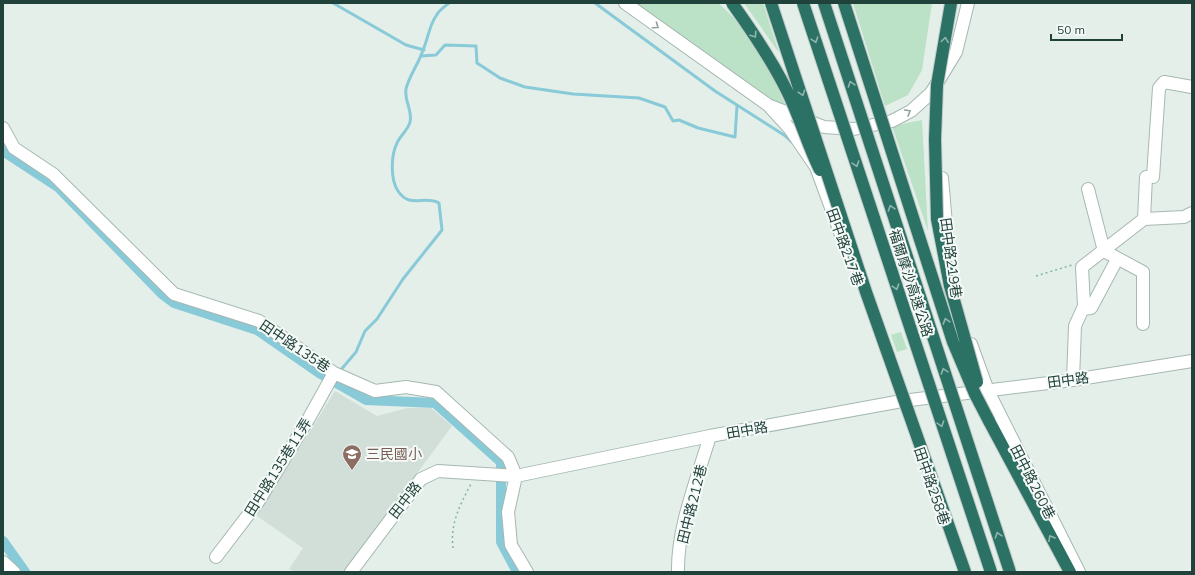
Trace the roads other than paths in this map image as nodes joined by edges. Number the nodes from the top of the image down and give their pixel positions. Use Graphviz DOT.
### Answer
graph roads {
  1 [pos="625,3"];
  2 [pos="732,3"];
  3 [pos="771,3"];
  4 [pos="803,3"];
  5 [pos="824,3"];
  6 [pos="844,3"];
  7 [pos="951,3"];
  8 [pos="968,3"];
  9 [pos="1192,87"];
  10 [pos="768,105"];
  11 [pos="939,121"];
  12 [pos="3,128"];
  13 [pos="1088,189"];
  14 [pos="834,196"];
  15 [pos="1192,213"];
  16 [pos="1144,219"];
  17 [pos="1104,251"];
  18 [pos="1114,265"];
  19 [pos="1083,309"];
  20 [pos="1143,324"];
  21 [pos="1192,361"];
  22 [pos="334,373"];
  23 [pos="1073,380"];
  24 [pos="988,391"];
  25 [pos="902,401"];
  26 [pos="989,421"];
  27 [pos="710,436"];
  28 [pos="506,476"];
  29 [pos="216,557"];
  30 [pos="3,562"];
  31 [pos="14,572"];
  32 [pos="350,572"];
  33 [pos="527,572"];
  34 [pos="678,572"];
  35 [pos="963,572"];
  36 [pos="991,572"];
  37 [pos="1010,572"];
  38 [pos="1070,572"];
  39 [pos="1079,572"];
  1 -- 10 [label="street, one-way"];
  2 -- 14 [label="highway, one-way, bridge"];
  3 -- 14 [label="highway, one-way, bridge"];
  4 -- 36 [label="highway, 福爾摩沙高速公路, one-way, bridge"];
  37 -- 5 [label="highway, 福爾摩沙高速公路, one-way, bridge"];
  26 -- 6 [label="highway, one-way, bridge"];
  26 -- 7 [label="highway, one-way, bridge"];
  10 -- 8 [label="street, one-way"];
  9 -- 16 [label="street"];
  10 -- 25 [label="street, 田中路217巷"];
  11 -- 24 [label="street, 田中路219巷"];
  12 -- 22 [label="street, 田中路135巷"];
  13 -- 17 [label="street"];
  14 -- 35 [label="highway, bridge"];
  15 -- 16 [label="street"];
  16 -- 17 [label="street"];
  17 -- 19 [label="street"];
  17 -- 20 [label="street"];
  18 -- 19 [label="street"];
  19 -- 23 [label="street"];
  21 -- 23 [label="street, 田中路"];
  22 -- 28 [label="street, 田中路135巷"];
  22 -- 29 [label="street, 田中路135巷11弄"];
  23 -- 24 [label="street, 田中路"];
  24 -- 25 [label="street, 田中路"];
  24 -- 39 [label="street, 田中路260巷"];
  25 -- 27 [label="street, 田中路"];
  25 -- 35 [label="street, 田中路258巷"];
  38 -- 26 [label="highway, one-way"];
  27 -- 28 [label="street, 田中路"];
  27 -- 34 [label="street, 田中路212巷"];
  28 -- 32 [label="street, 田中路"];
  28 -- 33 [label="street"];
  30 -- 31 [label="street"];
}
